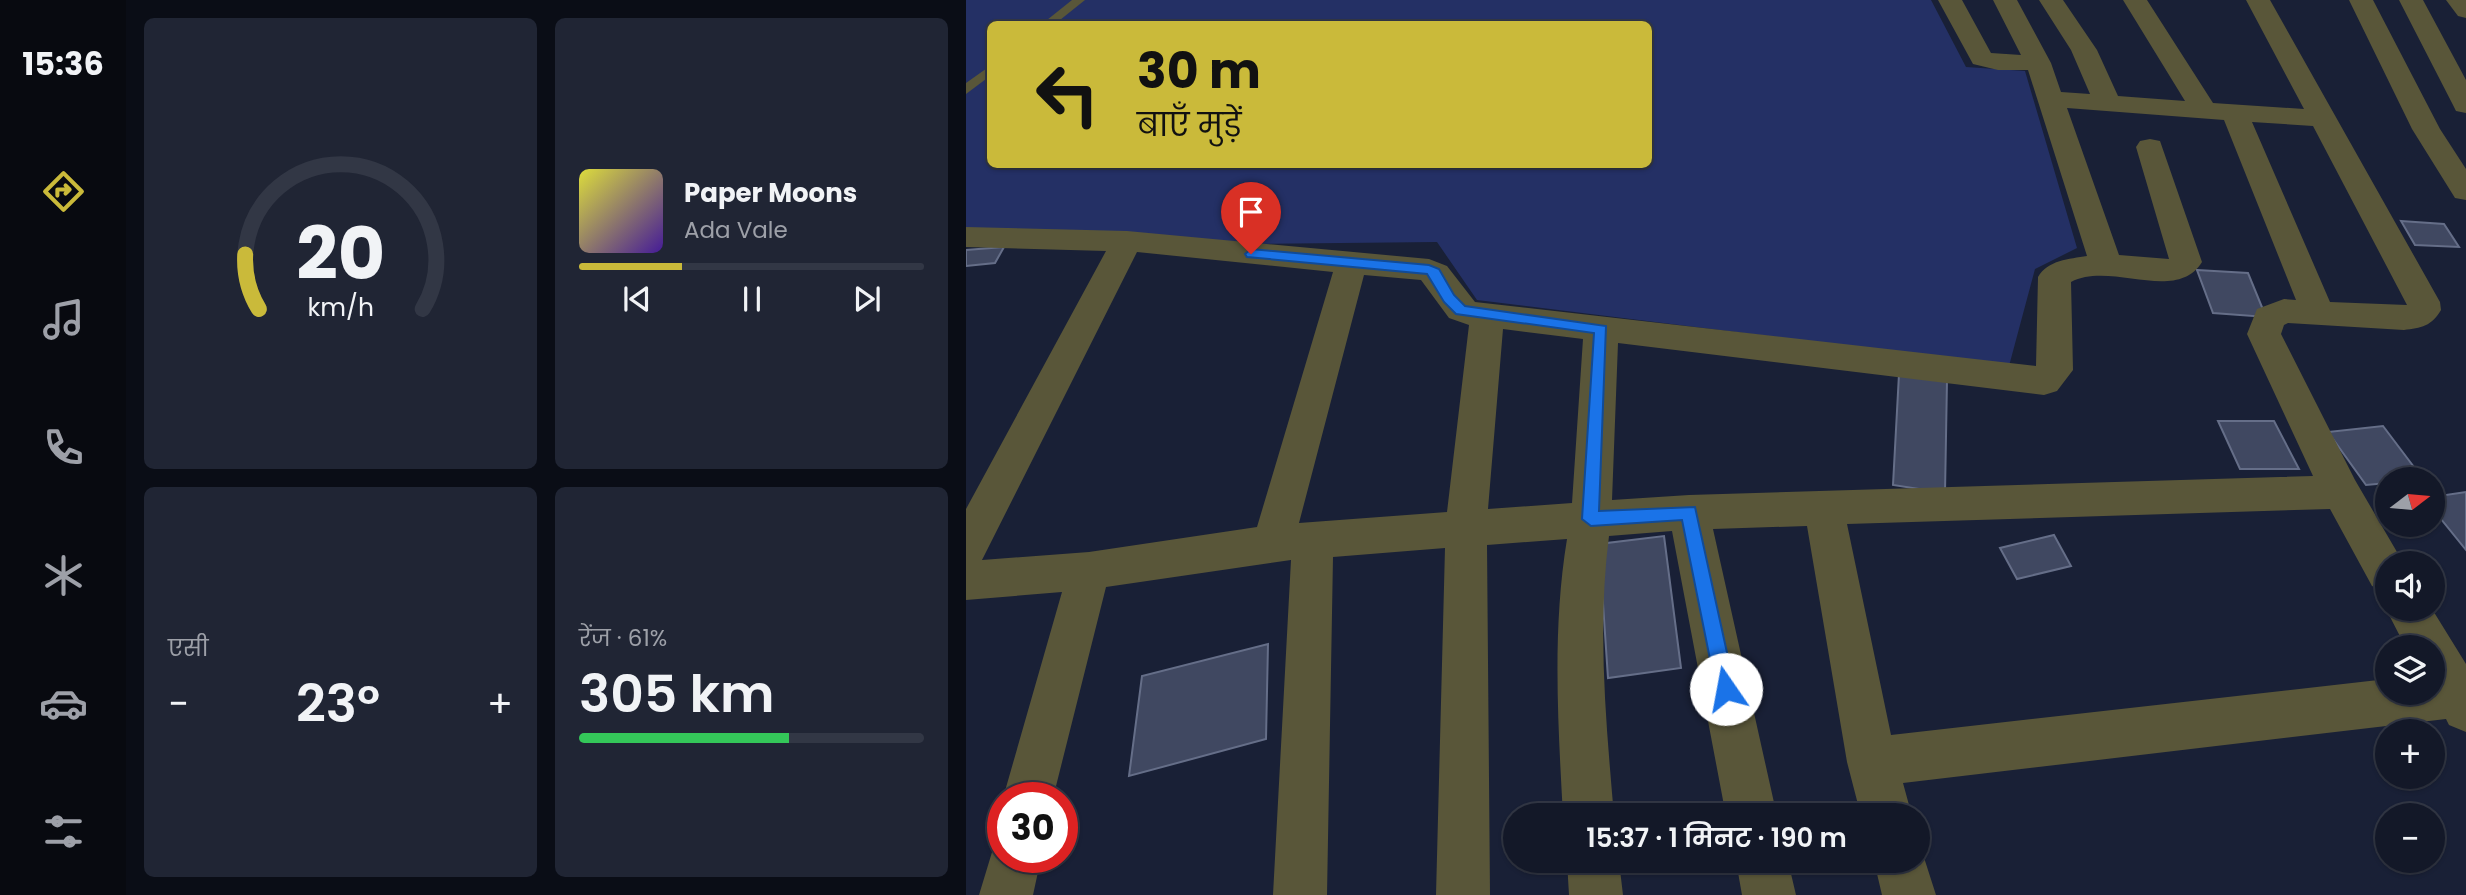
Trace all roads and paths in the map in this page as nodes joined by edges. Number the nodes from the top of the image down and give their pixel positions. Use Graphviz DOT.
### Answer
graph roads {
  1 [pos="1079,0"];
  2 [pos="1950,0"];
  3 [pos="2005,0"];
  4 [pos="2051,0"];
  5 [pos="2135,0"];
  6 [pos="2258,0"];
  7 [pos="2361,0"];
  8 [pos="2411,0"];
  9 [pos="2458,0"];
  10 [pos="2466,11"];
  11 [pos="1052,21"];
  12 [pos="2038,63"];
  13 [pos="987,72"];
  14 [pos="966,90"];
  15 [pos="2050,99"];
  16 [pos="2107,102"];
  17 [pos="2466,106"];
  18 [pos="2203,108"];
  19 [pos="2234,112"];
  20 [pos="2323,119"];
  21 [pos="2150,147"];
  22 [pos="2466,191"];
  23 [pos="966,237"];
  24 [pos="1127,241"];
  25 [pos="1351,264"];
  26 [pos="2103,264"];
  27 [pos="2318,313"];
  28 [pos="1487,315"];
  29 [pos="1601,329"];
  30 [pos="2341,492"];
  31 [pos="1824,509"];
  32 [pos="1689,512"];
  33 [pos="1591,519"];
  34 [pos="1466,531"];
  35 [pos="1293,542"];
  36 [pos="966,549"];
  37 [pos="2375,551"];
  38 [pos="1089,571"];
  39 [pos="966,580"];
  40 [pos="2445,672"];
  41 [pos="2462,701"];
  42 [pos="1872,762"];
  43 [pos="1032,782"];
  44 [pos="1588,803"];
  45 [pos="1749,803"];
  46 [pos="1883,803"];
  47 [pos="1011,873"];
  48 [pos="1594,873"];
  49 [pos="1764,873"];
  50 [pos="1903,873"];
  51 [pos="1006,895"];
  52 [pos="1300,895"];
  53 [pos="1463,895"];
  54 [pos="1596,895"];
  55 [pos="1769,895"];
  56 [pos="1909,895"];
  1 -- 11 [label="lane"];
  2 -- 12 [label="street"];
  3 -- 12 [label="street"];
  4 -- 16 [label="street"];
  5 -- 18 [label="street"];
  6 -- 20 [label="street"];
  7 -- 22 [label="street"];
  8 -- 17 [label="street"];
  9 -- 10 [label="street"];
  12 -- 15 [label="street"];
  13 -- 14 [label="lane"];
  15 -- 16 [label="street"];
  15 -- 26 [label="street"];
  16 -- 18 [label="street"];
  18 -- 19 [label="street"];
  19 -- 20 [label="street"];
  19 -- 27 [label="street"];
  20 -- 27 [label="street"];
  21 -- 26 [label="street"];
  23 -- 24 [label="street"];
  24 -- 25 [label="street"];
  24 -- 36 [label="street"];
  25 -- 28 [label="street"];
  25 -- 35 [label="street"];
  26 -- 29 [label="street"];
  27 -- 30 [label="street"];
  28 -- 29 [label="street"];
  28 -- 34 [label="street"];
  29 -- 33 [label="street"];
  30 -- 31 [label="street"];
  30 -- 37 [label="street"];
  31 -- 32 [label="street"];
  31 -- 42 [label="street"];
  32 -- 33 [label="street"];
  32 -- 45 [label="street"];
  33 -- 34 [label="street"];
  33 -- 44 [label="street"];
  34 -- 35 [label="street"];
  34 -- 53 [label="street"];
  35 -- 38 [label="street"];
  35 -- 52 [label="street"];
  38 -- 39 [label="street"];
  38 -- 43 [label="street"];
  40 -- 41 [label="street"];
  41 -- 42 [label="street"];
  42 -- 46 [label="street"];
  47 -- 51 [label="street"];
  48 -- 54 [label="street"];
  49 -- 55 [label="street"];
  50 -- 56 [label="street"];
}
